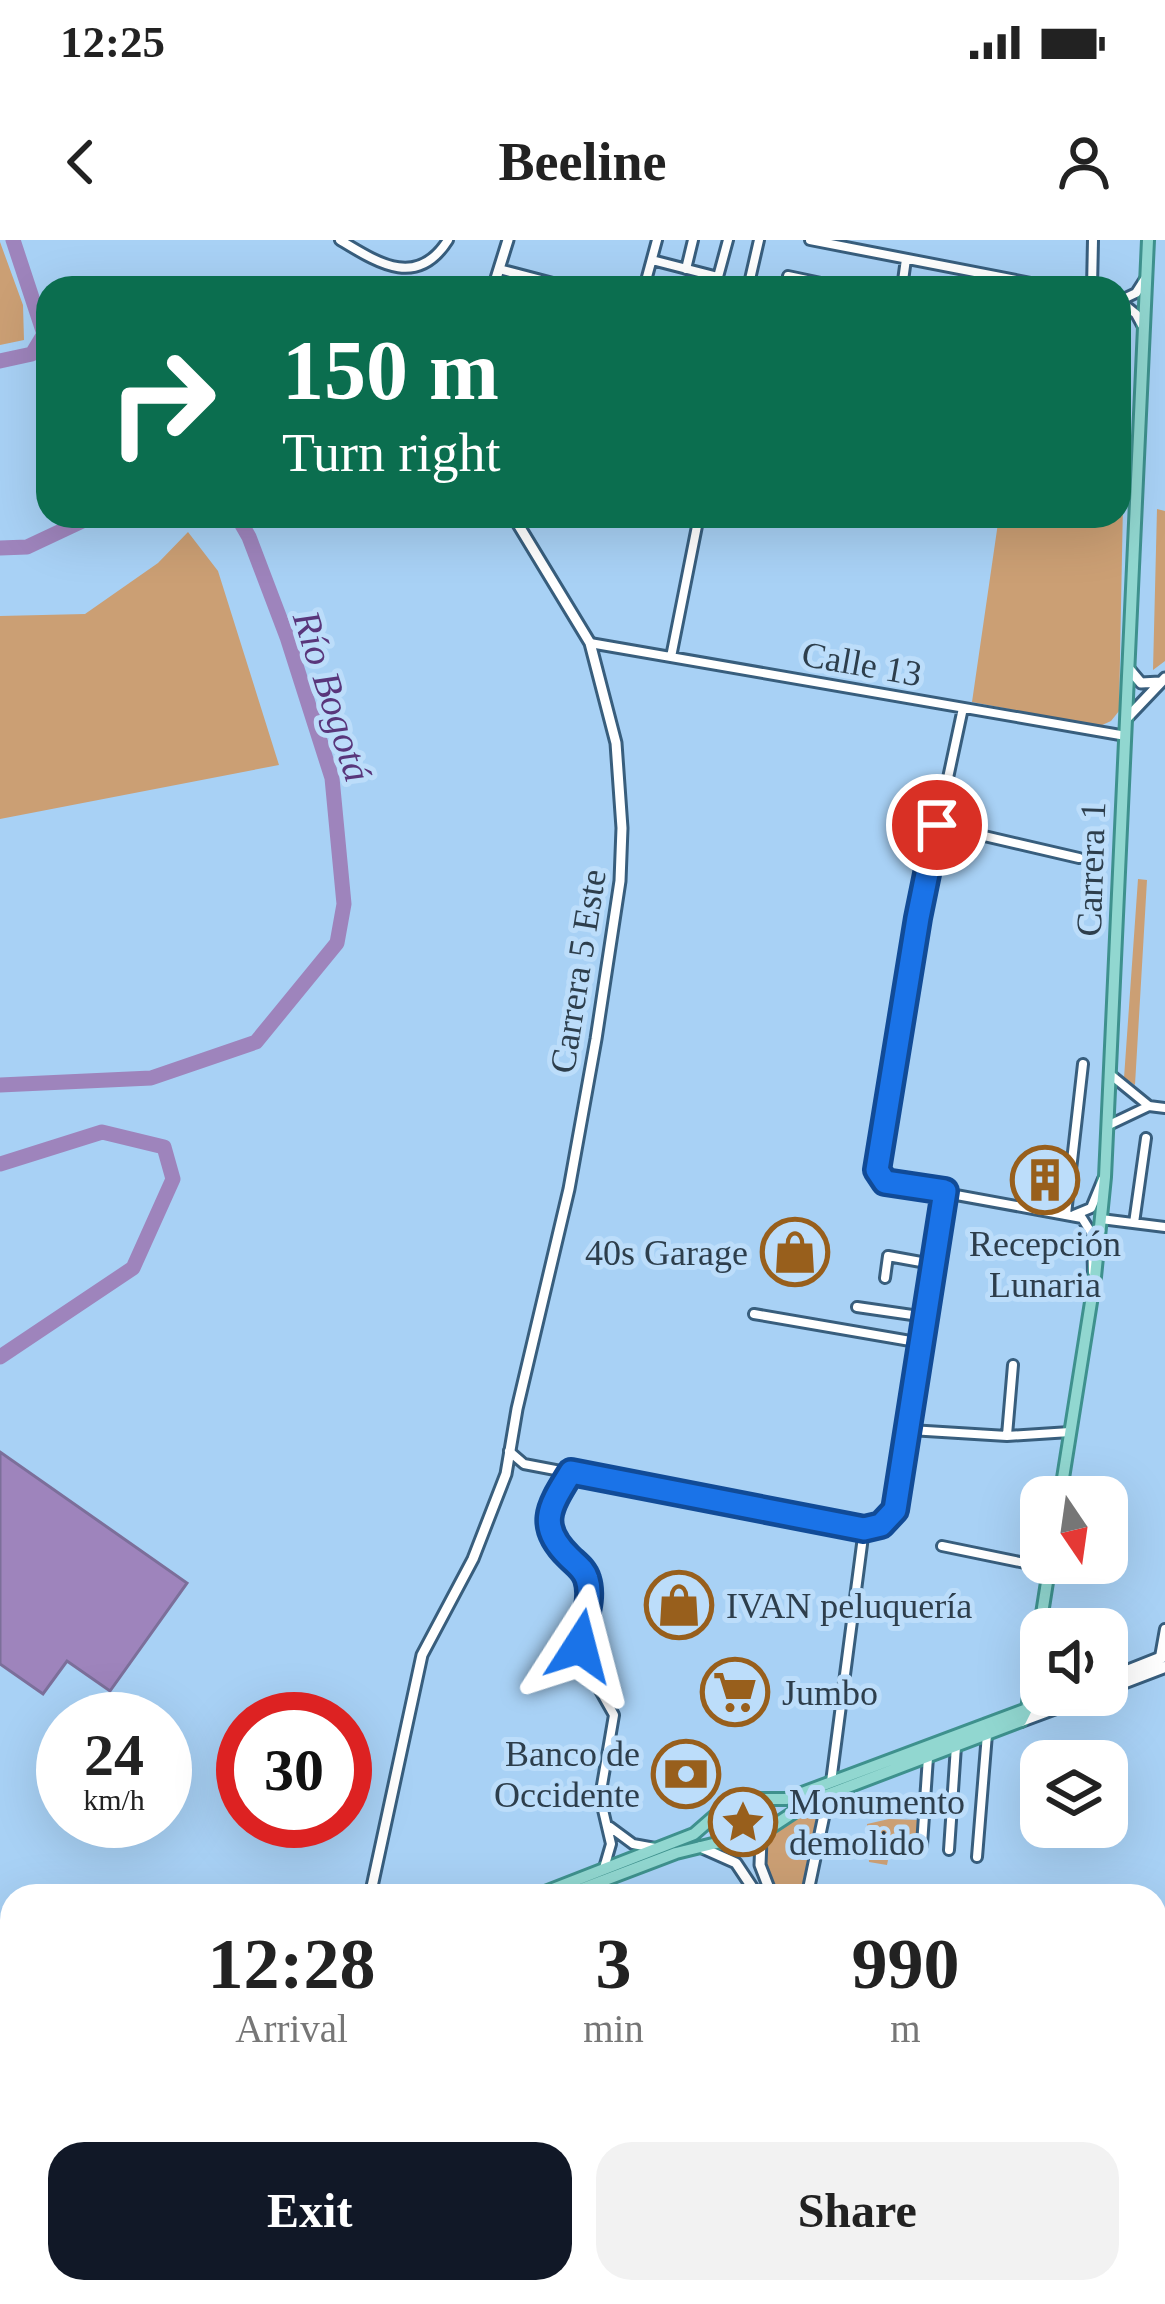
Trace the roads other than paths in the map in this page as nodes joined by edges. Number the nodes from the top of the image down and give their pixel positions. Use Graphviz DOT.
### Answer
graph roads {
  1 [pos="448,240"];
  2 [pos="508,240"];
  3 [pos="657,240"];
  4 [pos="693,240"];
  5 [pos="728,240"];
  6 [pos="759,240"];
  7 [pos="810,240"];
  8 [pos="1093,240"];
  9 [pos="1148,240"];
  10 [pos="346,241"];
  11 [pos="906,259"];
  12 [pos="652,260"];
  13 [pos="499,269"];
  14 [pos="686,269"];
  15 [pos="497,276"];
  16 [pos="526,276"];
  17 [pos="647,276"];
  18 [pos="701,276"];
  19 [pos="718,276"];
  20 [pos="751,276"];
  21 [pos="904,276"];
  22 [pos="988,276"];
  23 [pos="1092,276"];
  24 [pos="1145,278"];
  25 [pos="1131,295"];
  26 [pos="1131,310"];
  27 [pos="1143,327"];
  28 [pos="520,528"];
  29 [pos="697,528"];
  30 [pos="590,643"];
  31 [pos="671,657"];
  32 [pos="1129,667"];
  33 [pos="1162,680"];
  34 [pos="963,708"];
  35 [pos="1127,718"];
  36 [pos="1126,736"];
  37 [pos="937,825"];
  38 [pos="1078,858"];
  39 [pos="1083,1064"];
  40 [pos="1111,1075"];
  41 [pos="1149,1106"];
  42 [pos="1165,1108"];
  43 [pos="1108,1125"];
  44 [pos="1146,1138"];
  45 [pos="1105,1177"];
  46 [pos="945,1191"];
  47 [pos="1070,1215"];
  48 [pos="1100,1219"];
  49 [pos="1134,1223"];
  50 [pos="1165,1227"];
  51 [pos="932,1264"];
  52 [pos="1095,1277"];
  53 [pos="885,1278"];
  54 [pos="857,1307"];
  55 [pos="754,1314"];
  56 [pos="926,1317"];
  57 [pos="922,1343"];
  58 [pos="1013,1365"];
  59 [pos="910,1430"];
  60 [pos="1070,1432"];
  61 [pos="1006,1436"];
  62 [pos="509,1451"];
  63 [pos="524,1464"];
  64 [pos="571,1472"];
  65 [pos="506,1474"];
  66 [pos="1063,1476"];
  67 [pos="864,1529"];
  68 [pos="942,1546"];
  69 [pos="1020,1561"];
  70 [pos="1165,1629"];
  71 [pos="1164,1664"];
  72 [pos="1128,1673"];
  73 [pos="1128,1680"];
  74 [pos="1020,1712"];
  75 [pos="1024,1716"];
  76 [pos="1034,1716"];
  77 [pos="1021,1721"];
  78 [pos="987,1733"];
  79 [pos="956,1746"];
  80 [pos="928,1757"];
  81 [pos="829,1789"];
  82 [pos="755,1801"];
  83 [pos="719,1814"];
  84 [pos="605,1821"];
  85 [pos="764,1834"];
  86 [pos="725,1841"];
  87 [pos="922,1845"];
  88 [pos="700,1847"];
  89 [pos="662,1848"];
  90 [pos="949,1850"];
  91 [pos="977,1857"];
  92 [pos="603,1870"];
  93 [pos="373,1884"];
  94 [pos="566,1884"];
  95 [pos="596,1884"];
  96 [pos="750,1884"];
  97 [pos="767,1884"];
  98 [pos="809,1884"];
  1 -- 10 [label="street"];
  2 -- 13 [label="street"];
  3 -- 12 [label="street"];
  4 -- 14 [label="street"];
  5 -- 19 [label="street"];
  6 -- 20 [label="street"];
  7 -- 11 [label="street"];
  8 -- 23 [label="street"];
  9 -- 24 [label="main road, Carrera 1"];
  11 -- 21 [label="street"];
  11 -- 22 [label="street"];
  12 -- 14 [label="street"];
  12 -- 17 [label="street"];
  13 -- 15 [label="street"];
  13 -- 16 [label="street"];
  14 -- 18 [label="street"];
  24 -- 25 [label="street"];
  24 -- 27 [label="main road, Carrera 1"];
  26 -- 27 [label="street"];
  27 -- 32 [label="main road, Carrera 1"];
  28 -- 30 [label="street, Carrera 5 Este"];
  29 -- 31 [label="street"];
  30 -- 31 [label="street, Calle 13"];
  30 -- 62 [label="street, Carrera 5 Este"];
  31 -- 34 [label="street, Calle 13"];
  32 -- 33 [label="street"];
  32 -- 35 [label="main road, Carrera 1"];
  33 -- 35 [label="street"];
  34 -- 36 [label="street, Calle 13"];
  34 -- 37 [label="street"];
  35 -- 36 [label="main road, Carrera 1"];
  36 -- 40 [label="main road, Carrera 1"];
  37 -- 38 [label="street"];
  37 -- 46 [label="street"];
  39 -- 47 [label="street"];
  40 -- 41 [label="street"];
  40 -- 43 [label="main road, Carrera 1"];
  41 -- 42 [label="street"];
  41 -- 43 [label="street"];
  43 -- 45 [label="main road, Carrera 1"];
  44 -- 49 [label="street"];
  45 -- 47 [label="street"];
  45 -- 48 [label="main road, Carrera 1"];
  46 -- 47 [label="street"];
  46 -- 51 [label="street"];
  47 -- 52 [label="street"];
  48 -- 49 [label="street"];
  48 -- 52 [label="main road, Carrera 1"];
  49 -- 50 [label="street"];
  51 -- 53 [label="street"];
  51 -- 56 [label="street"];
  52 -- 60 [label="main road, Carrera 1"];
  54 -- 56 [label="street"];
  55 -- 57 [label="street"];
  56 -- 57 [label="street"];
  57 -- 59 [label="street"];
  58 -- 61 [label="street"];
  59 -- 61 [label="street"];
  59 -- 67 [label="street"];
  60 -- 61 [label="street"];
  60 -- 66 [label="main road, Carrera 1"];
  62 -- 63 [label="street"];
  62 -- 65 [label="street, Carrera 5 Este"];
  63 -- 64 [label="street"];
  63 -- 65 [label="street"];
  64 -- 67 [label="street"];
  64 -- 84 [label="street"];
  65 -- 93 [label="street, Carrera 5 Este"];
  67 -- 81 [label="street"];
  68 -- 69 [label="street"];
  70 -- 71 [label="street"];
  71 -- 72 [label="main road"];
  71 -- 73 [label="main road"];
  74 -- 81 [label="main road"];
  75 -- 77 [label="main road"];
  76 -- 77 [label="main road"];
  77 -- 78 [label="main road"];
  78 -- 79 [label="main road"];
  78 -- 91 [label="street"];
  79 -- 80 [label="main road"];
  79 -- 90 [label="street"];
  80 -- 81 [label="main road"];
  80 -- 87 [label="street"];
  81 -- 82 [label="main road"];
  81 -- 85 [label="main road"];
  81 -- 98 [label="street"];
  82 -- 83 [label="main road"];
  82 -- 85 [label="main road"];
  83 -- 86 [label="main road"];
  83 -- 89 [label="main road"];
  84 -- 89 [label="street"];
  84 -- 92 [label="street"];
  85 -- 86 [label="main road"];
  85 -- 97 [label="street"];
  86 -- 88 [label="main road"];
  88 -- 95 [label="main road"];
  88 -- 96 [label="street"];
  89 -- 92 [label="main road"];
  92 -- 94 [label="main road"];
}
